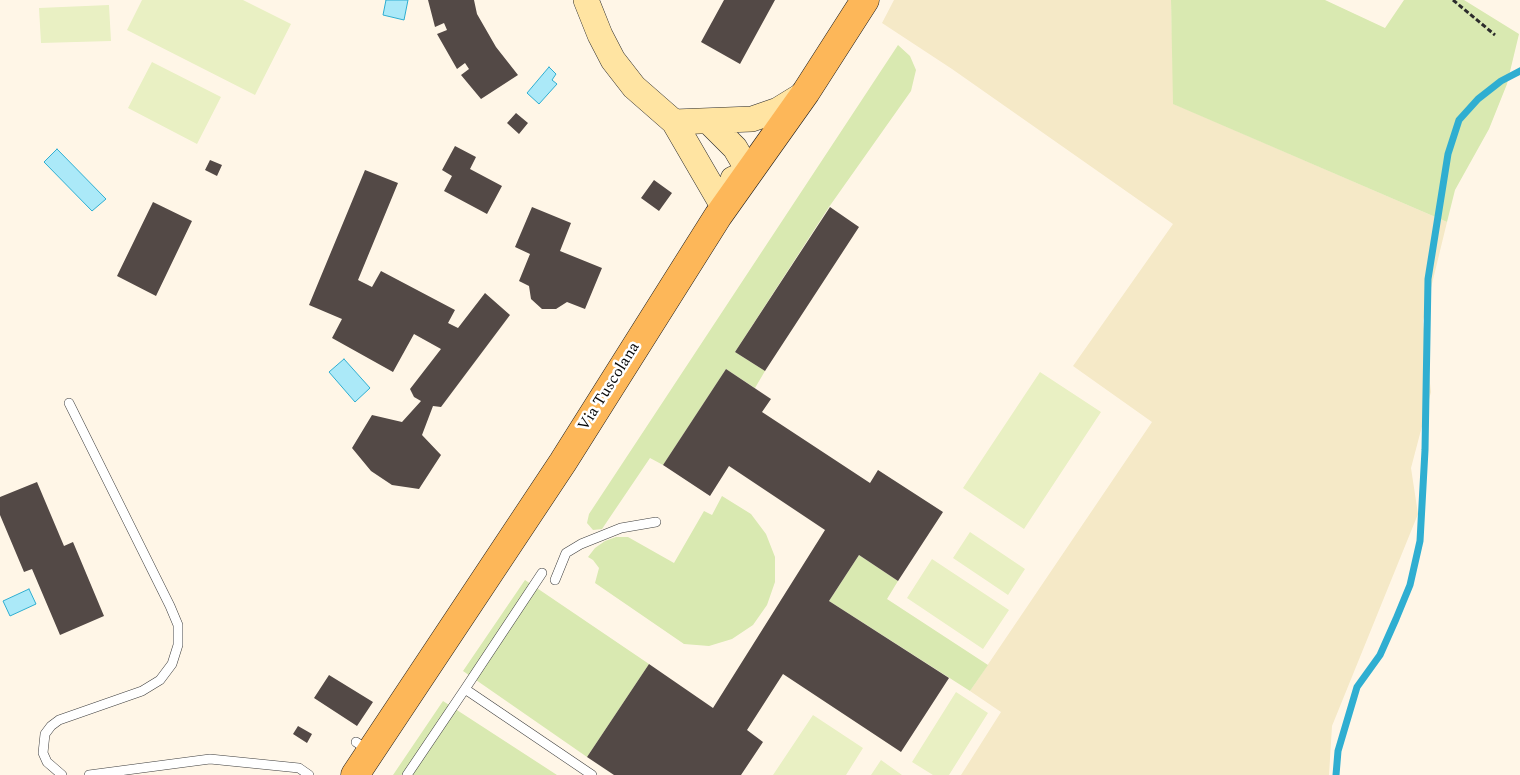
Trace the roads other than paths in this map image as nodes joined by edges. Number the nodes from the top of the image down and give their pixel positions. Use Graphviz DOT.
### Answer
graph roads {
  1 [pos="586,0"];
  2 [pos="865,0"];
  3 [pos="806,92"];
  4 [pos="674,122"];
  5 [pos="709,122"];
  6 [pos="749,172"];
  7 [pos="705,173"];
  8 [pos="724,208"];
  9 [pos="70,403"];
  10 [pos="656,522"];
  11 [pos="542,573"];
  12 [pos="555,580"];
  13 [pos="465,689"];
  14 [pos="62,775"];
  15 [pos="89,775"];
  16 [pos="309,775"];
  17 [pos="355,775"];
  18 [pos="407,775"];
  19 [pos="592,775"];
  1 -- 4 [label="street"];
  2 -- 3 [label="main road, Via Tuscolana"];
  3 -- 5 [label="street"];
  3 -- 6 [label="main road, Via Tuscolana"];
  4 -- 5 [label="street"];
  4 -- 7 [label="street"];
  5 -- 6 [label="street"];
  6 -- 7 [label="street"];
  6 -- 8 [label="main road, Via Tuscolana"];
  7 -- 8 [label="street"];
  8 -- 17 [label="main road, Via Tuscolana"];
  9 -- 14 [label="lane"];
  10 -- 12 [label="lane"];
  11 -- 13 [label="lane"];
  13 -- 18 [label="lane"];
  13 -- 19 [label="lane"];
  15 -- 16 [label="lane"];
}
